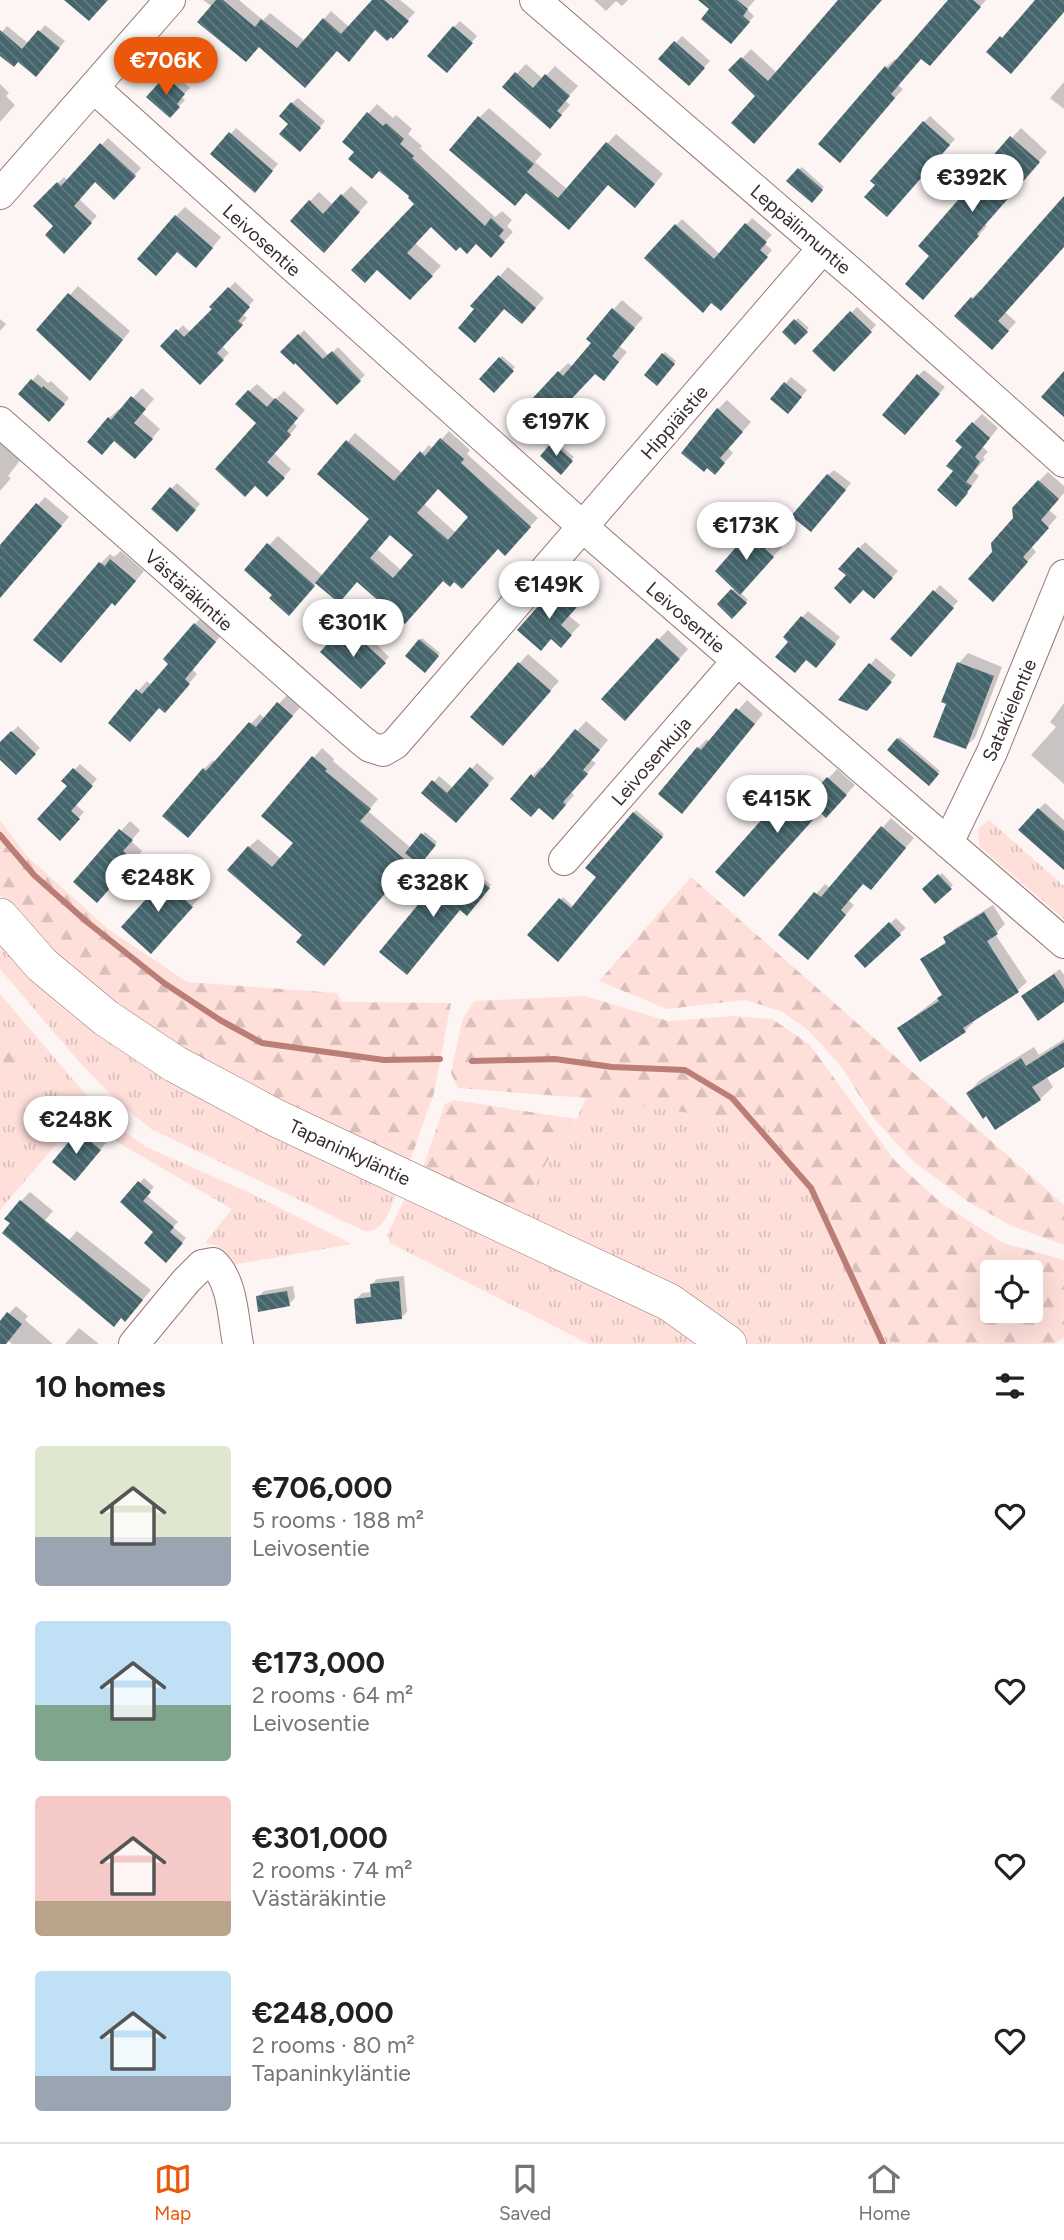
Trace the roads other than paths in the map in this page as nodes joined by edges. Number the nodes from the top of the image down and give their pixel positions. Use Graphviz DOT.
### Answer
graph roads {
  1 [pos="170,0"];
  2 [pos="535,0"];
  3 [pos="94,88"];
  4 [pos="3,184"];
  5 [pos="823,248"];
  6 [pos="0,422"];
  7 [pos="1064,462"];
  8 [pos="584,527"];
  9 [pos="1064,575"];
  10 [pos="737,661"];
  11 [pos="383,751"];
  12 [pos="948,843"];
  13 [pos="564,860"];
  14 [pos="0,918"];
  15 [pos="1064,943"];
  16 [pos="134,1344"];
  17 [pos="238,1344"];
  18 [pos="728,1344"];
  1 -- 3 [label="street"];
  2 -- 5 [label="street, Leppälinnuntie"];
  3 -- 4 [label="street"];
  3 -- 8 [label="street, Leivosentie"];
  5 -- 7 [label="street, Leppälinnuntie"];
  5 -- 8 [label="street, Hippiäistie"];
  6 -- 11 [label="street, Västäräkintie"];
  8 -- 10 [label="street, Leivosentie"];
  8 -- 11 [label="street, Hippiäistie"];
  9 -- 12 [label="street, Satakielentie"];
  10 -- 12 [label="street, Leivosentie"];
  10 -- 13 [label="street, Leivosenkuja"];
  12 -- 15 [label="street, Leivosentie"];
  14 -- 18 [label="main road, Tapaninkyläntie"];
  16 -- 17 [label="street"];
}
